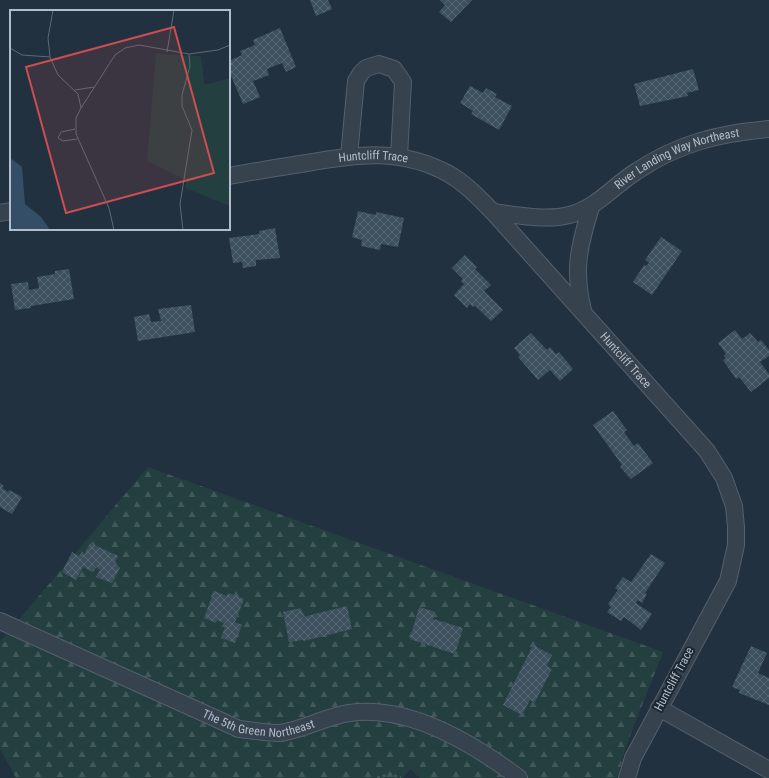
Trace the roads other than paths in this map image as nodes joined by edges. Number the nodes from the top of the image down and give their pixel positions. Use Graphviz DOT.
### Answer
graph roads {
  1 [pos="769,129"];
  2 [pos="349,156"];
  3 [pos="399,156"];
  4 [pos="230,176"];
  5 [pos="591,206"];
  6 [pos="10,211"];
  7 [pos="492,212"];
  8 [pos="0,213"];
  9 [pos="584,314"];
  10 [pos="0,621"];
  11 [pos="659,708"];
  12 [pos="769,770"];
  13 [pos="519,778"];
  14 [pos="627,778"];
  1 -- 5 [label="street, River Landing Way Northeast"];
  2 -- 3 [label="street, Huntcliff Trace"];
  2 -- 3 [label="street"];
  2 -- 4 [label="street, Huntcliff Trace"];
  3 -- 7 [label="street, Huntcliff Trace"];
  5 -- 7 [label="street, River Landing Way Northeast"];
  5 -- 9 [label="street"];
  6 -- 8 [label="street"];
  7 -- 9 [label="street, Huntcliff Trace"];
  9 -- 11 [label="street, Huntcliff Trace"];
  10 -- 13 [label="street, The 5th Green Northeast"];
  11 -- 12 [label="street"];
  11 -- 14 [label="street, Huntcliff Trace"];
}
